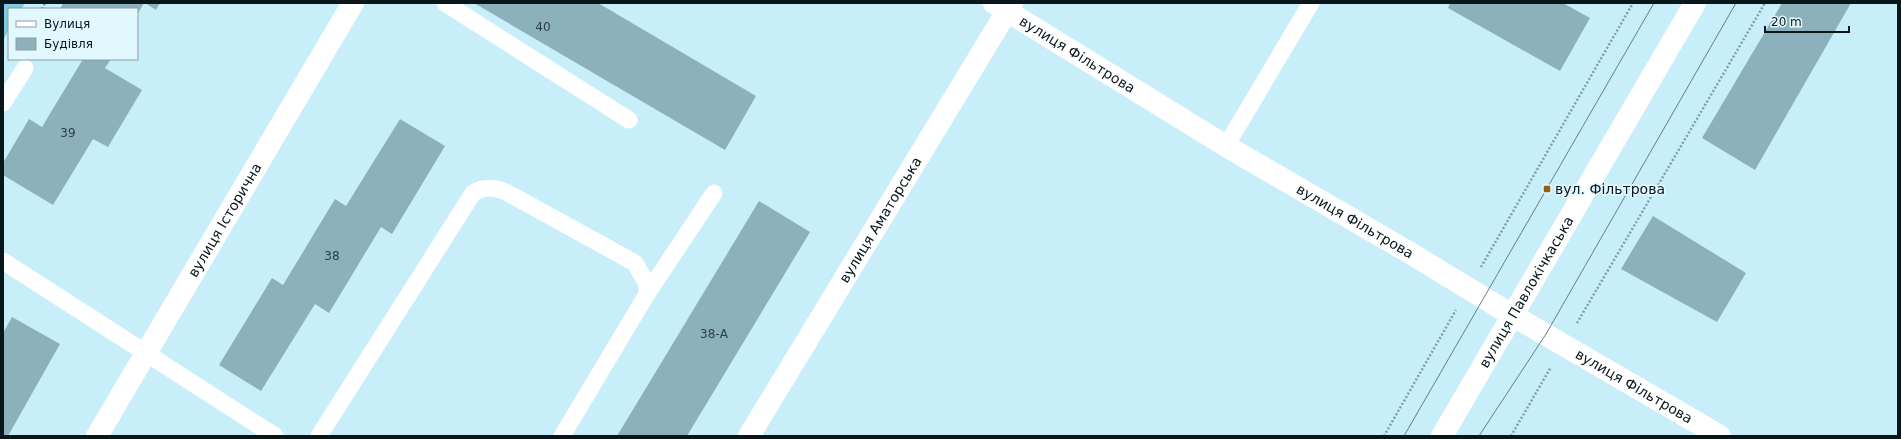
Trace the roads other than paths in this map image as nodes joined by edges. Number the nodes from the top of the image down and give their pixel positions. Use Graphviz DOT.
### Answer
graph roads {
  1 [pos="352,3"];
  2 [pos="445,3"];
  3 [pos="1311,3"];
  4 [pos="1695,3"];
  5 [pos="1004,6"];
  6 [pos="25,68"];
  7 [pos="3,104"];
  8 [pos="629,120"];
  9 [pos="1226,146"];
  10 [pos="714,193"];
  11 [pos="3,261"];
  12 [pos="647,294"];
  13 [pos="1512,315"];
  14 [pos="145,353"];
  15 [pos="97,436"];
  16 [pos="275,436"];
  17 [pos="319,436"];
  18 [pos="562,436"];
  19 [pos="749,436"];
  20 [pos="1442,436"];
  21 [pos="1720,436"];
  1 -- 14 [label="street, вулиця Історична"];
  2 -- 8 [label="lane"];
  3 -- 9 [label="lane"];
  4 -- 13 [label="street, вулиця Павлокічкаська"];
  5 -- 9 [label="street, вулиця Фільтрова"];
  5 -- 19 [label="street, вулиця Аматорська"];
  6 -- 7 [label="lane"];
  9 -- 13 [label="street, вулиця Фільтрова"];
  10 -- 12 [label="lane"];
  11 -- 14 [label="lane"];
  12 -- 17 [label="lane"];
  12 -- 18 [label="lane"];
  13 -- 20 [label="street, вулиця Павлокічкаська"];
  13 -- 21 [label="street, вулиця Фільтрова"];
  14 -- 15 [label="street, вулиця Історична"];
  14 -- 16 [label="lane"];
}
